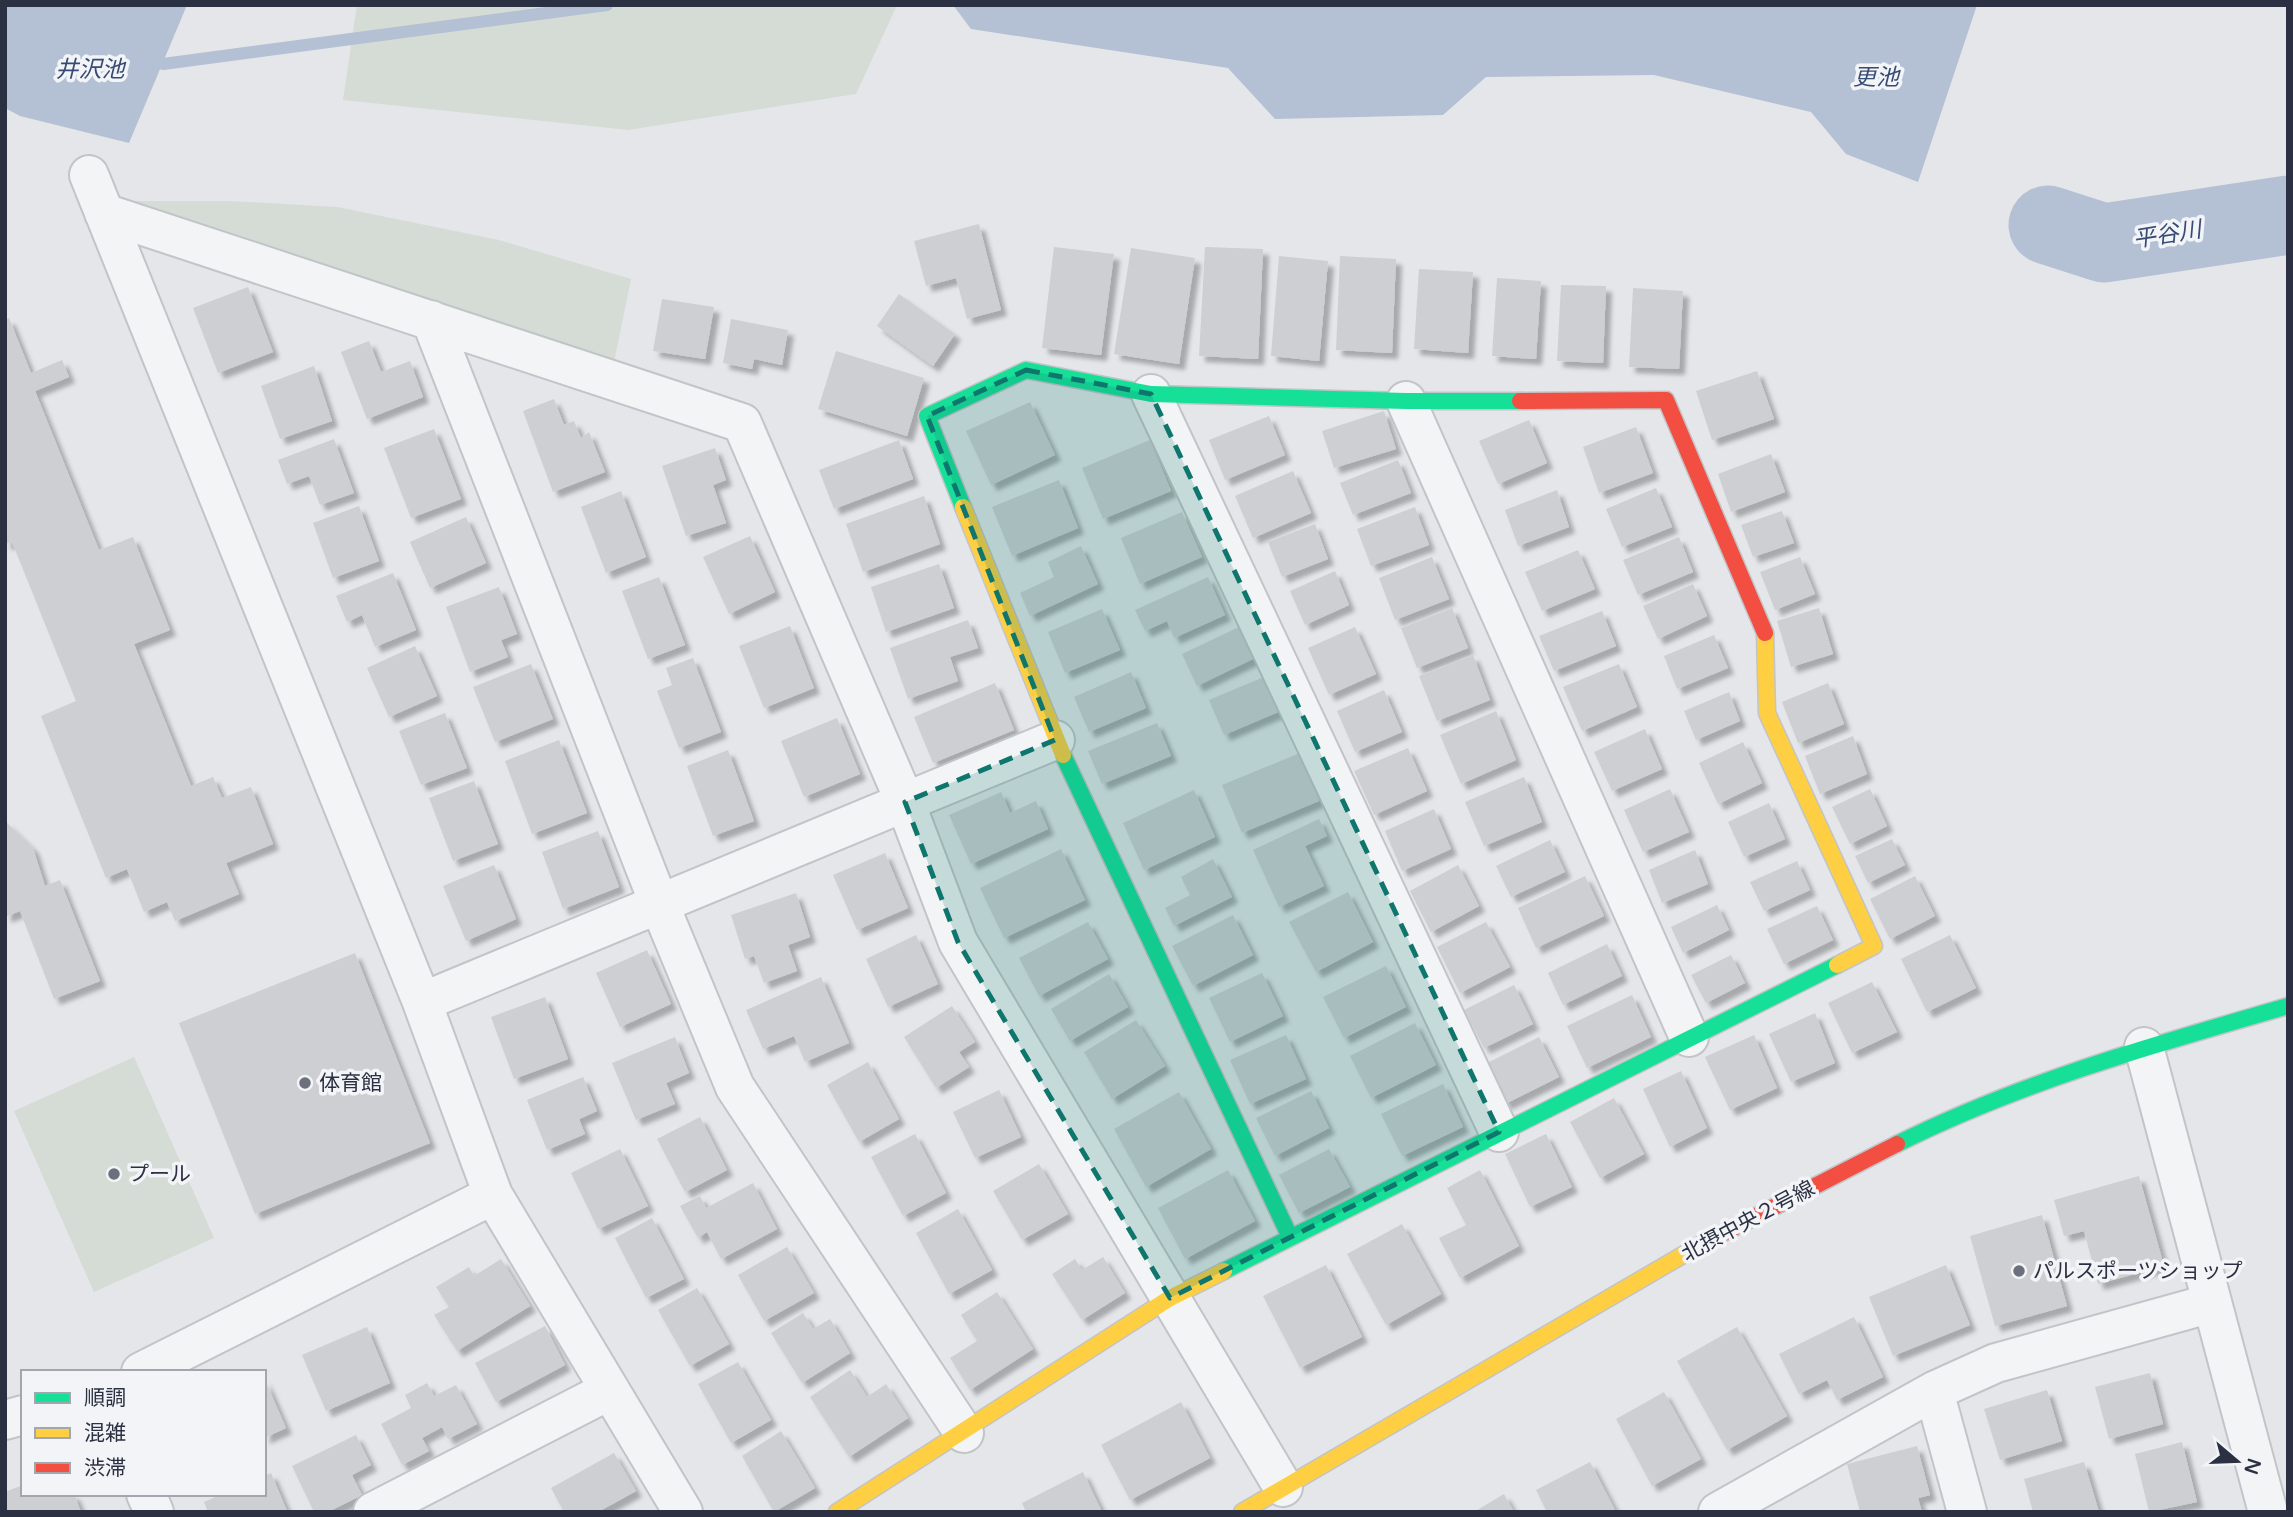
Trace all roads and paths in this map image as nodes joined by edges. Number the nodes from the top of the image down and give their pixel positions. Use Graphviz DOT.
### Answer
graph roads {
  1 [pos="89,176"];
  2 [pos="104,213"];
  3 [pos="430,320"];
  4 [pos="1151,394"];
  5 [pos="1406,401"];
  6 [pos="1055,740"];
  7 [pos="905,802"];
  8 [pos="660,906"];
  9 [pos="422,1002"];
  10 [pos="2288,1006"];
  11 [pos="1689,1037"];
  12 [pos="2144,1047"];
  13 [pos="1499,1132"];
  14 [pos="493,1195"];
  15 [pos="1290,1237"];
  16 [pos="1170,1298"];
  17 [pos="2212,1303"];
  18 [pos="145,1370"];
  19 [pos="608,1391"];
  20 [pos="1934,1391"];
  21 [pos="964,1433"];
  22 [pos="1283,1488"];
  23 [pos="147,1496"];
  24 [pos="154,1512"];
  25 [pos="373,1512"];
  26 [pos="683,1512"];
  27 [pos="837,1512"];
  28 [pos="1242,1512"];
  29 [pos="1718,1512"];
  30 [pos="1967,1512"];
  31 [pos="2268,1512"];
  1 -- 2 [label="street"];
  2 -- 3 [label="street"];
  2 -- 9 [label="street"];
  3 -- 7 [label="street"];
  3 -- 8 [label="street"];
  4 -- 5 [label="street"];
  4 -- 6 [label="street"];
  4 -- 13 [label="street"];
  5 -- 11 [label="street"];
  5 -- 11 [label="street"];
  6 -- 7 [label="street"];
  6 -- 15 [label="street"];
  7 -- 8 [label="street"];
  7 -- 16 [label="street"];
  8 -- 9 [label="street"];
  8 -- 21 [label="street"];
  9 -- 14 [label="street"];
  10 -- 12 [label="street, 北摂中央２号線"];
  11 -- 13 [label="street"];
  12 -- 17 [label="street"];
  12 -- 22 [label="street, 北摂中央２号線"];
  13 -- 15 [label="street"];
  14 -- 18 [label="street"];
  14 -- 19 [label="street"];
  15 -- 16 [label="street"];
  16 -- 21 [label="street"];
  16 -- 22 [label="street"];
  17 -- 20 [label="street"];
  17 -- 31 [label="street"];
  19 -- 25 [label="street"];
  19 -- 26 [label="street"];
  20 -- 29 [label="street"];
  20 -- 30 [label="street"];
  21 -- 27 [label="street"];
  22 -- 28 [label="street, 北摂中央２号線"];
  23 -- 24 [label="street"];
}
